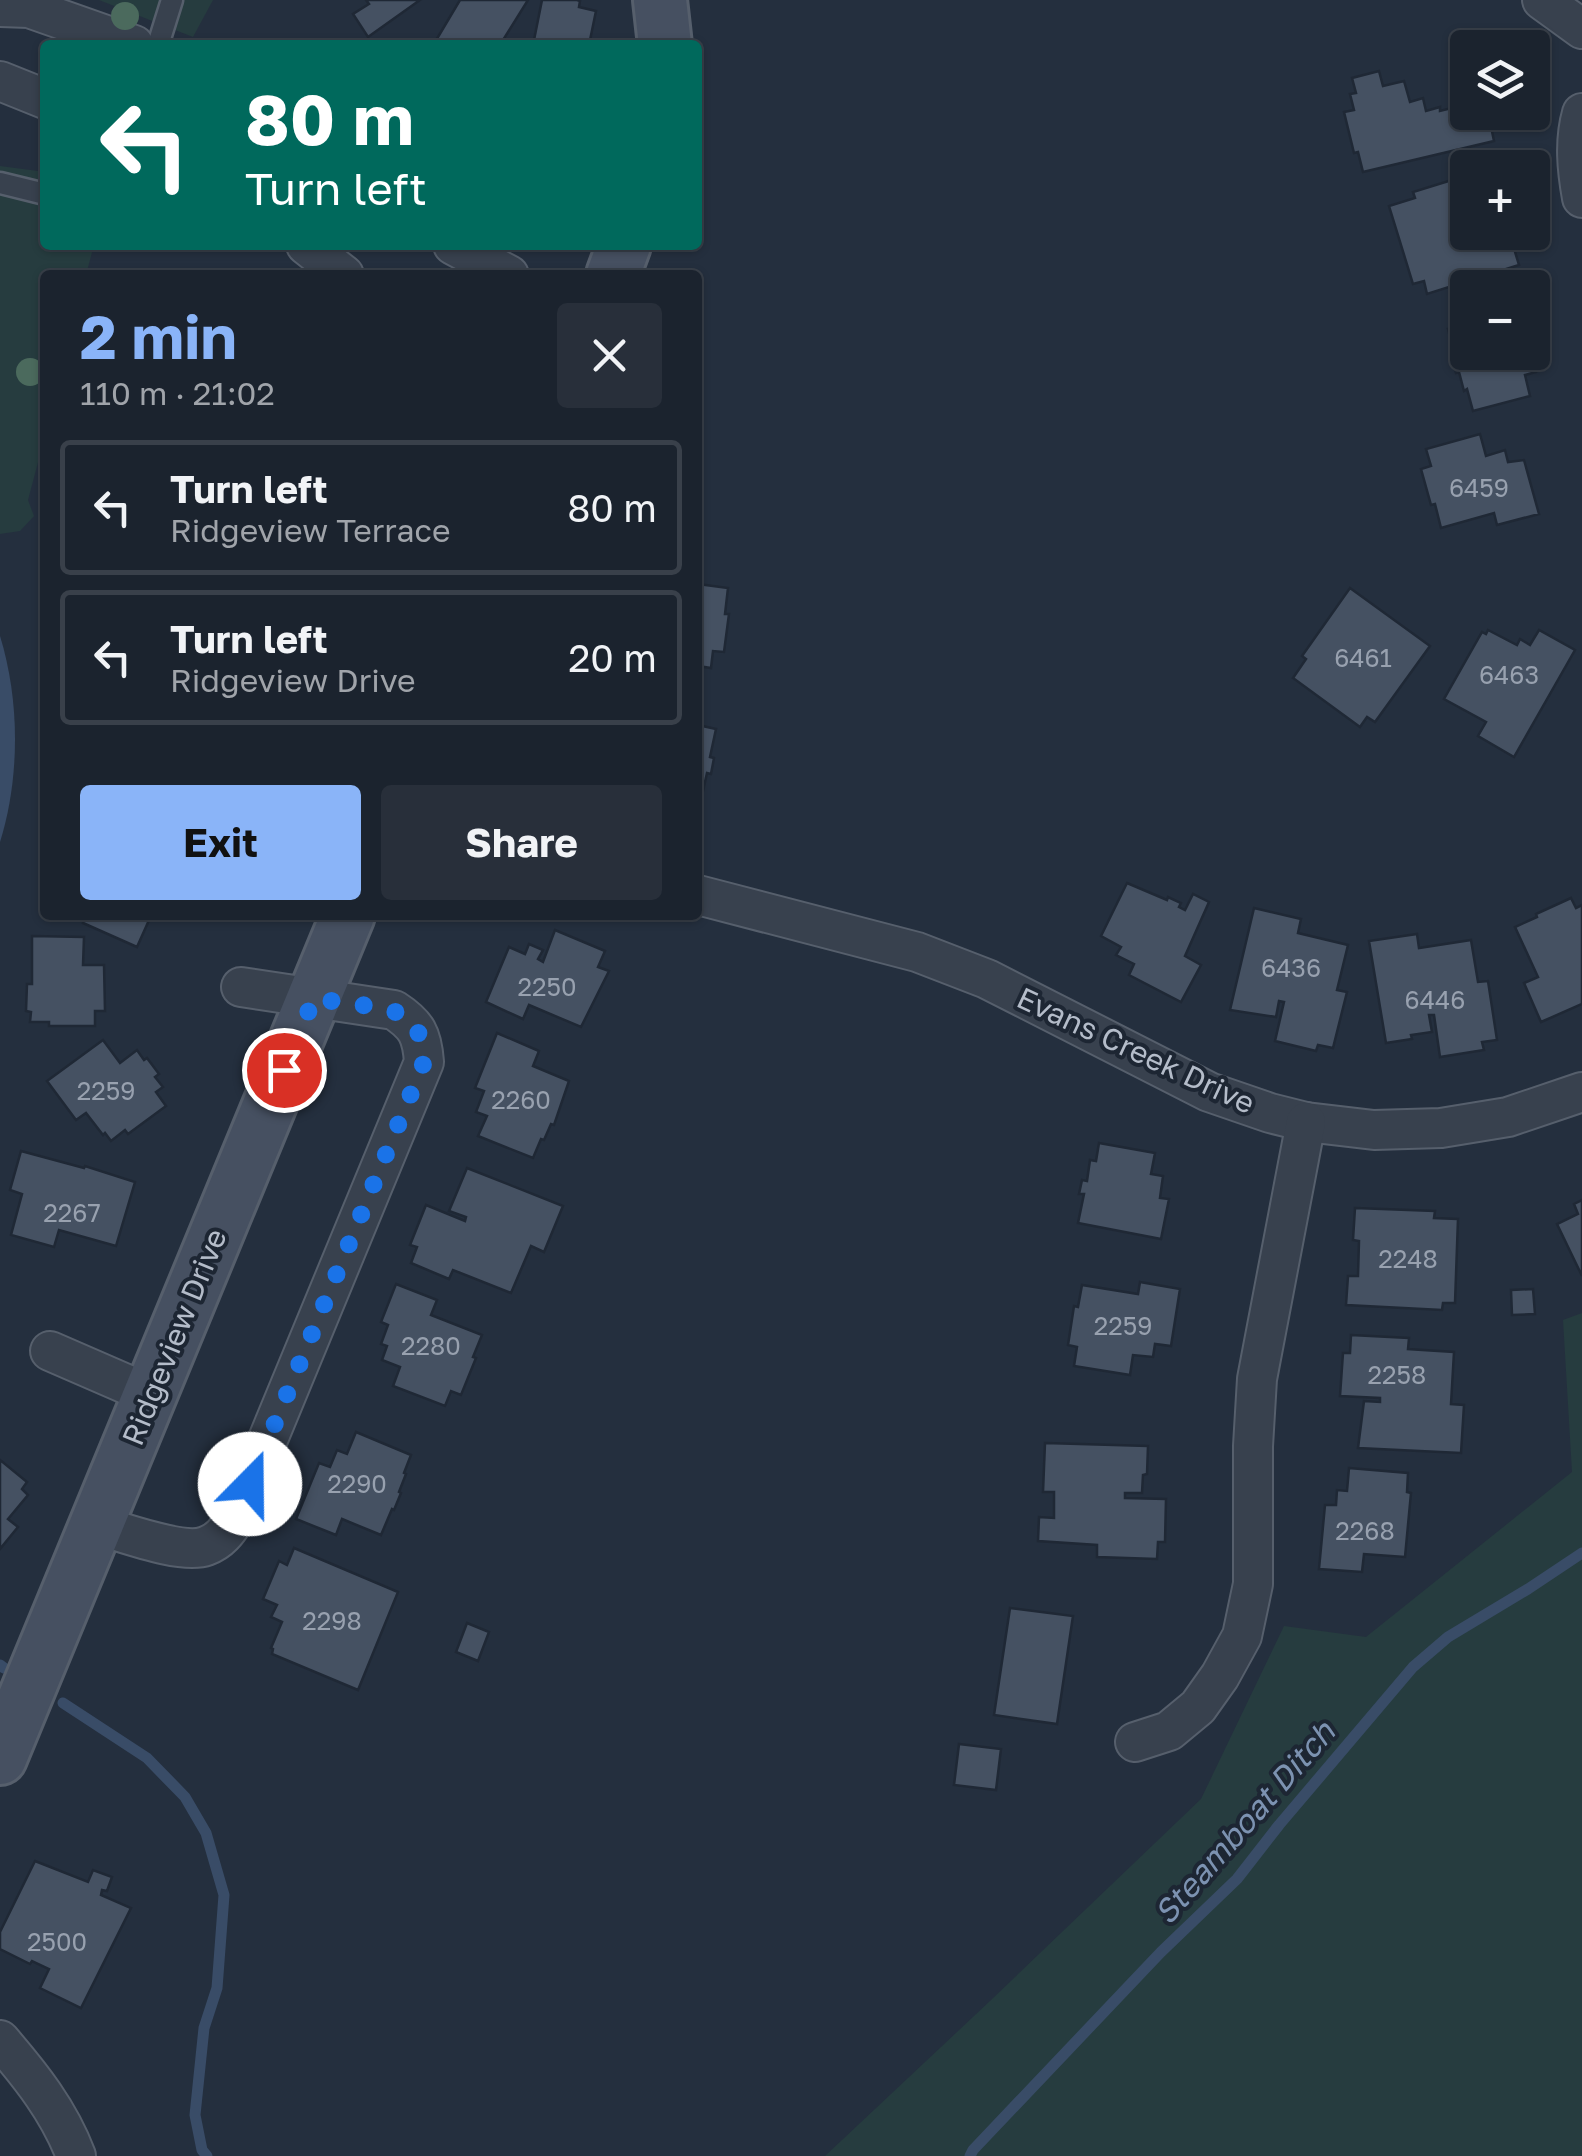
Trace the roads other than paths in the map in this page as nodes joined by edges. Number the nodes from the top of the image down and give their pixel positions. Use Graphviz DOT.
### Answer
graph roads {
  1 [pos="172,0"];
  2 [pos="660,0"];
  3 [pos="1542,0"];
  4 [pos="0,7"];
  5 [pos="1582,29"];
  6 [pos="120,40"];
  7 [pos="160,40"];
  8 [pos="664,40"];
  9 [pos="0,81"];
  10 [pos="40,97"];
  11 [pos="1582,113"];
  12 [pos="0,183"];
  13 [pos="40,193"];
  14 [pos="1582,198"];
  15 [pos="315,250"];
  16 [pos="463,250"];
  17 [pos="338,270"];
  18 [pos="500,270"];
  19 [pos="702,896"];
  20 [pos="346,920"];
  21 [pos="242,987"];
  22 [pos="314,998"];
  23 [pos="1582,1092"];
  24 [pos="1306,1122"];
  25 [pos="50,1352"];
  26 [pos="149,1394"];
  27 [pos="97,1525"];
  28 [pos="1135,1742"];
  29 [pos="0,1758"];
  30 [pos="0,2040"];
  31 [pos="76,2156"];
  1 -- 7 [label="lane"];
  2 -- 8 [label="street"];
  3 -- 5 [label="street"];
  4 -- 6 [label="street"];
  9 -- 10 [label="street"];
  11 -- 14 [label="street"];
  12 -- 13 [label="lane"];
  15 -- 17 [label="street"];
  16 -- 18 [label="street"];
  19 -- 24 [label="street, Evans Creek Drive"];
  20 -- 22 [label="street, Ridgeview Drive"];
  21 -- 22 [label="street"];
  22 -- 26 [label="street, Ridgeview Drive"];
  22 -- 27 [label="street"];
  23 -- 24 [label="street, Evans Creek Drive"];
  24 -- 28 [label="street"];
  25 -- 26 [label="street"];
  26 -- 27 [label="street, Ridgeview Drive"];
  27 -- 29 [label="street, Ridgeview Drive"];
  30 -- 31 [label="street"];
}
